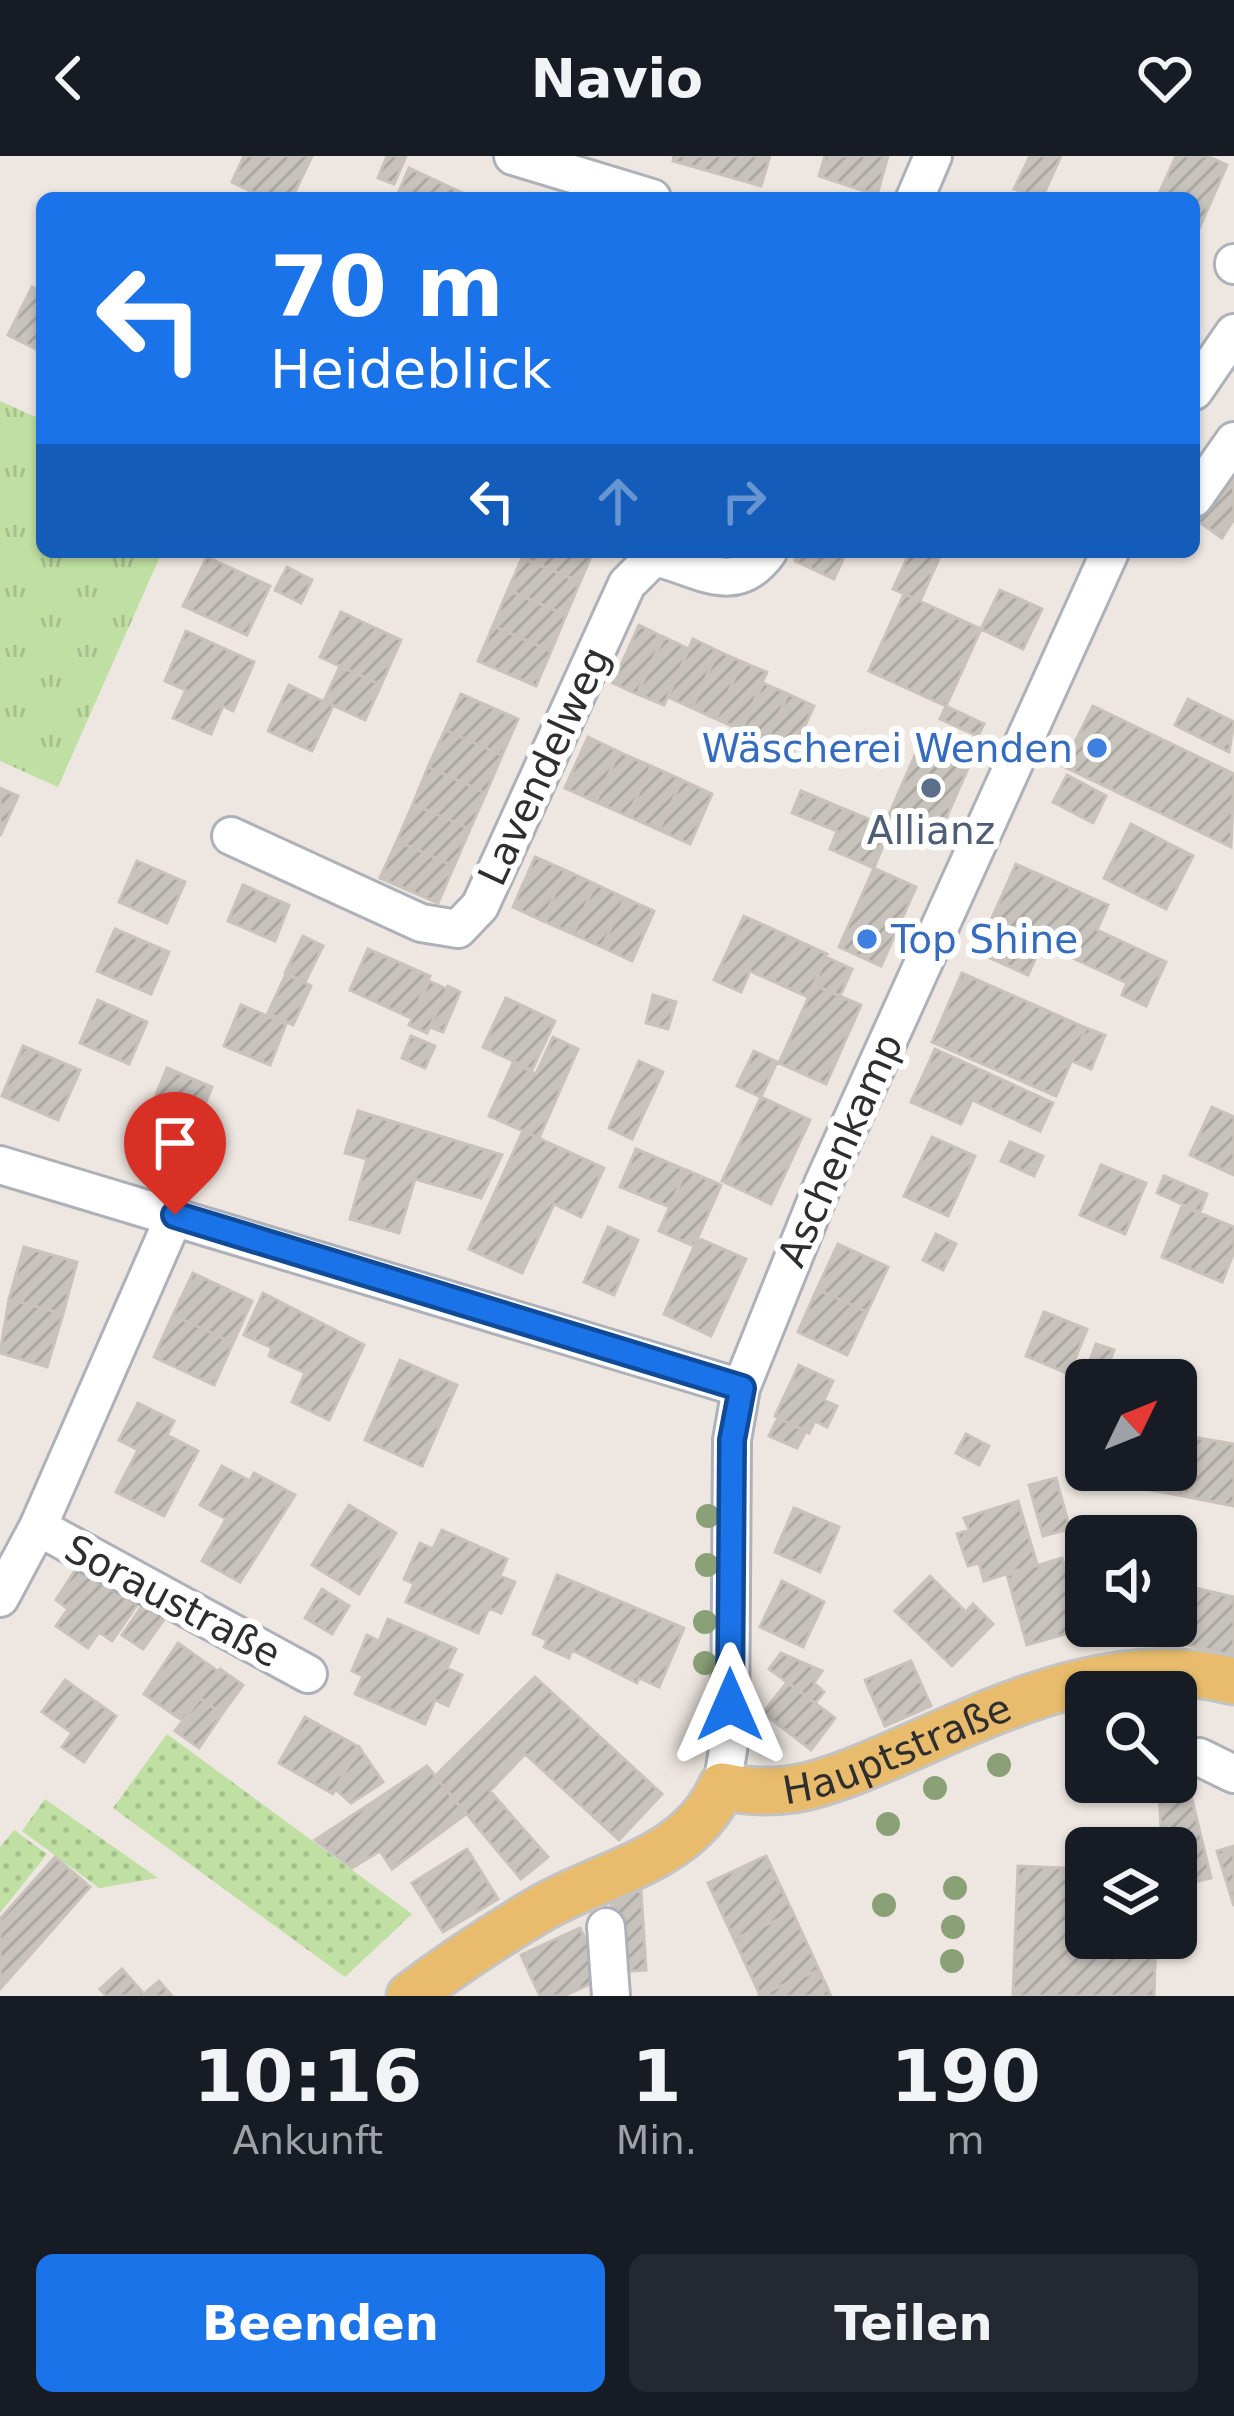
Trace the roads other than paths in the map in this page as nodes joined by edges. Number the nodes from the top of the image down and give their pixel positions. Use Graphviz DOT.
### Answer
graph roads {
  1 [pos="513,156"];
  2 [pos="933,156"];
  3 [pos="632,192"];
  4 [pos="918,192"];
  5 [pos="1234,332"];
  6 [pos="1200,371"];
  7 [pos="1234,441"];
  8 [pos="1200,489"];
  9 [pos="653,558"];
  10 [pos="657,558"];
  11 [pos="760,558"];
  12 [pos="1116,558"];
  13 [pos="231,836"];
  14 [pos="0,1165"];
  15 [pos="175,1215"];
  16 [pos="742,1388"];
  17 [pos="38,1527"];
  18 [pos="0,1598"];
  19 [pos="308,1674"];
  20 [pos="1234,1681"];
  21 [pos="1199,1757"];
  22 [pos="1234,1774"];
  23 [pos="722,1786"];
  24 [pos="607,1927"];
  25 [pos="410,1996"];
  26 [pos="611,1996"];
  1 -- 3 [label="street"];
  2 -- 4 [label="street"];
  5 -- 6 [label="street"];
  7 -- 8 [label="street"];
  9 -- 13 [label="street, Lavendelweg"];
  10 -- 11 [label="street, Lavendelweg"];
  12 -- 16 [label="street, Aschenkamp"];
  14 -- 15 [label="street"];
  15 -- 16 [label="street"];
  15 -- 17 [label="street"];
  16 -- 23 [label="street, Aschenkamp"];
  17 -- 18 [label="street"];
  17 -- 19 [label="street, Soraustraße"];
  20 -- 23 [label="main road, Hauptstraße"];
  21 -- 22 [label="street"];
  23 -- 25 [label="main road, Hauptstraße"];
  24 -- 26 [label="street"];
}
